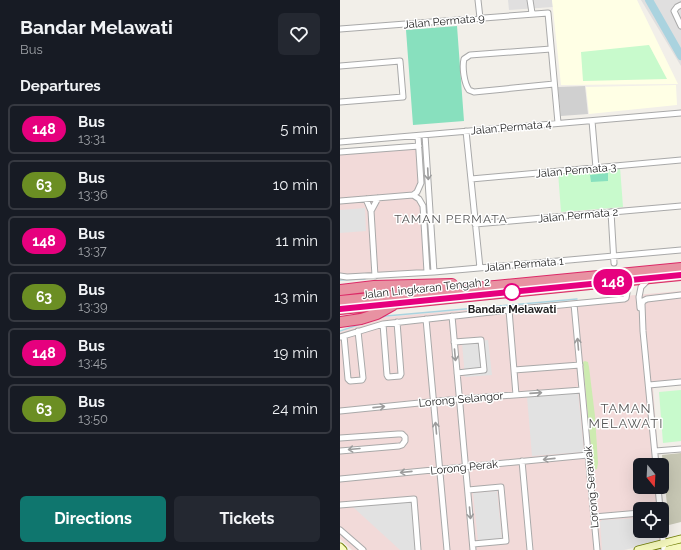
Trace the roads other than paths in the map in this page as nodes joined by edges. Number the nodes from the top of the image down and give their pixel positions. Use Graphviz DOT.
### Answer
graph roads {
  1 [pos="478,0"];
  2 [pos="530,0"];
  3 [pos="681,2"];
  4 [pos="532,13"];
  5 [pos="480,18"];
  6 [pos="681,26"];
  7 [pos="340,29"];
  8 [pos="551,49"];
  9 [pos="340,66"];
  10 [pos="554,84"];
  11 [pos="340,102"];
  12 [pos="681,112"];
  13 [pos="592,120"];
  14 [pos="558,123"];
  15 [pos="466,131"];
  16 [pos="425,135"];
  17 [pos="418,136"];
  18 [pos="340,142"];
  19 [pos="419,146"];
  20 [pos="340,152"];
  21 [pos="681,160"];
  22 [pos="596,168"];
  23 [pos="471,179"];
  24 [pos="413,195"];
  25 [pos="378,198"];
  26 [pos="366,199"];
  27 [pos="340,201"];
  28 [pos="681,206"];
  29 [pos="371,211"];
  30 [pos="611,212"];
  31 [pos="475,224"];
  32 [pos="681,250"];
  33 [pos="613,256"];
  34 [pos="614,263"];
  35 [pos="480,268"];
  36 [pos="681,268"];
  37 [pos="427,272"];
  38 [pos="434,272"];
  39 [pos="607,275"];
  40 [pos="681,275"];
  41 [pos="340,276"];
  42 [pos="375,276"];
  43 [pos="619,277"];
  44 [pos="651,278"];
  45 [pos="475,288"];
  46 [pos="340,290"];
  47 [pos="640,292"];
  48 [pos="681,295"];
  49 [pos="645,300"];
  50 [pos="340,301"];
  51 [pos="397,303"];
  52 [pos="574,304"];
  53 [pos="340,309"];
  54 [pos="509,310"];
  55 [pos="452,316"];
  56 [pos="426,319"];
  57 [pos="342,322"];
  58 [pos="397,322"];
  59 [pos="383,324"];
  60 [pos="358,331"];
  61 [pos="644,331"];
  62 [pos="342,337"];
  63 [pos="454,342"];
  64 [pos="580,365"];
  65 [pos="514,370"];
  66 [pos="457,373"];
  67 [pos="681,382"];
  68 [pos="648,384"];
  69 [pos="582,390"];
  70 [pos="516,395"];
  71 [pos="460,399"];
  72 [pos="433,402"];
  73 [pos="340,411"];
  74 [pos="340,438"];
  75 [pos="681,449"];
  76 [pos="340,451"];
  77 [pos="655,451"];
  78 [pos="588,455"];
  79 [pos="656,458"];
  80 [pos="522,461"];
  81 [pos="466,467"];
  82 [pos="439,469"];
  83 [pos="340,478"];
  84 [pos="468,490"];
  85 [pos="340,505"];
  86 [pos="633,514"];
  87 [pos="594,517"];
  88 [pos="340,530"];
  89 [pos="664,538"];
  90 [pos="681,540"];
  91 [pos="473,544"];
  92 [pos="340,547"];
  93 [pos="681,547"];
  94 [pos="665,548"];
  95 [pos="343,550"];
  96 [pos="363,550"];
  97 [pos="418,550"];
  98 [pos="447,550"];
  99 [pos="474,550"];
  100 [pos="530,550"];
  101 [pos="597,550"];
  102 [pos="638,550"];
  1 -- 5 [label="street"];
  2 -- 4 [label="street"];
  3 -- 6 [label="street"];
  4 -- 5 [label="street, Jalan Permata 9"];
  4 -- 8 [label="street, Jalan Permata 9"];
  5 -- 7 [label="street, Jalan Permata 9"];
  8 -- 10 [label="street"];
  8 -- 10 [label="street"];
  9 -- 11 [label="street"];
  10 -- 14 [label="street"];
  12 -- 13 [label="street, Jalan Permata 4"];
  13 -- 14 [label="street, Jalan Permata 4"];
  13 -- 22 [label="street"];
  14 -- 15 [label="street, Jalan Permata 4"];
  15 -- 16 [label="street, Jalan Permata 4"];
  15 -- 23 [label="street"];
  16 -- 17 [label="street, Jalan Permata 4"];
  16 -- 38 [label="street, one-way"];
  17 -- 18 [label="street, Jalan Permata 4"];
  17 -- 19 [label="street"];
  19 -- 20 [label="street"];
  19 -- 24 [label="street"];
  21 -- 22 [label="street, Jalan Permata 3"];
  22 -- 23 [label="street, Jalan Permata 3"];
  23 -- 31 [label="street"];
  24 -- 25 [label="street"];
  24 -- 37 [label="street"];
  25 -- 26 [label="street"];
  25 -- 29 [label="street"];
  26 -- 27 [label="street"];
  26 -- 29 [label="street"];
  28 -- 30 [label="street, Jalan Permata 2"];
  29 -- 42 [label="street"];
  30 -- 31 [label="street, Jalan Permata 2"];
  30 -- 33 [label="street"];
  31 -- 35 [label="street"];
  32 -- 33 [label="street, Jalan Permata 1"];
  33 -- 34 [label="street"];
  33 -- 35 [label="street, Jalan Permata 1"];
  34 -- 39 [label="street"];
  34 -- 43 [label="street"];
  35 -- 38 [label="street, Jalan Permata 1"];
  36 -- 43 [label="highway, Jalan Lingkaran Tengah 2"];
  37 -- 38 [label="street, Jalan Permata 1"];
  37 -- 42 [label="street, Jalan Permata 1"];
  39 -- 43 [label="highway, Jalan Lingkaran Tengah 2"];
  39 -- 45 [label="highway, Jalan Lingkaran Tengah 2"];
  40 -- 44 [label="highway, Jalan Lingkaran Tengah 2"];
  41 -- 42 [label="street, Jalan Permata 1"];
  43 -- 44 [label="highway, Jalan Lingkaran Tengah 2"];
  43 -- 51 [label="highway, Jalan Lingkaran Tengah 2"];
  43 -- 52 [label="street"];
  44 -- 47 [label="street"];
  45 -- 46 [label="highway"];
  45 -- 50 [label="highway, Jalan Lingkaran Tengah 2"];
  47 -- 49 [label="street"];
  47 -- 61 [label="street"];
  48 -- 49 [label="street"];
  49 -- 61 [label="street"];
  51 -- 53 [label="highway, Jalan Lingkaran Tengah 2"];
  51 -- 57 [label="highway"];
  52 -- 54 [label="street"];
  64 -- 52 [label="street, Lorong Serawak, one-way"];
  54 -- 55 [label="street"];
  54 -- 65 [label="street"];
  55 -- 56 [label="street"];
  55 -- 63 [label="street"];
  56 -- 58 [label="street"];
  56 -- 72 [label="street"];
  58 -- 59 [label="street"];
  58 -- 59 [label="street"];
  59 -- 60 [label="street"];
  60 -- 62 [label="street"];
  60 -- 62 [label="street"];
  61 -- 68 [label="street"];
  63 -- 66 [label="street, one-way"];
  63 -- 66 [label="street"];
  64 -- 65 [label="street"];
  64 -- 69 [label="street, Lorong Serawak"];
  65 -- 70 [label="street"];
  66 -- 71 [label="street"];
  67 -- 68 [label="street"];
  68 -- 77 [label="street"];
  70 -- 69 [label="street, Lorong Selangor, one-way"];
  69 -- 78 [label="street, Lorong Serawak"];
  70 -- 71 [label="street, Lorong Selangor"];
  71 -- 72 [label="street, Lorong Selangor"];
  71 -- 81 [label="street"];
  73 -- 72 [label="street, Lorong Selangor, one-way"];
  82 -- 72 [label="street, one-way"];
  74 -- 76 [label="street, one-way"];
  75 -- 77 [label="street"];
  77 -- 79 [label="street"];
  78 -- 80 [label="street, Lorong Perak, one-way"];
  78 -- 87 [label="street, Lorong Serawak"];
  80 -- 81 [label="street, Lorong Perak"];
  80 -- 100 [label="street"];
  81 -- 82 [label="street, Lorong Perak"];
  81 -- 84 [label="street"];
  82 -- 83 [label="street, Lorong Perak, one-way"];
  82 -- 98 [label="street"];
  84 -- 91 [label="street, one-way"];
  84 -- 91 [label="street"];
  85 -- 97 [label="street"];
  86 -- 87 [label="street"];
  87 -- 101 [label="street, Lorong Serawak"];
  88 -- 96 [label="street"];
  89 -- 94 [label="street"];
  90 -- 94 [label="street"];
  91 -- 99 [label="street"];
  92 -- 95 [label="street"];
  93 -- 94 [label="street"];
  94 -- 102 [label="street"];
}
